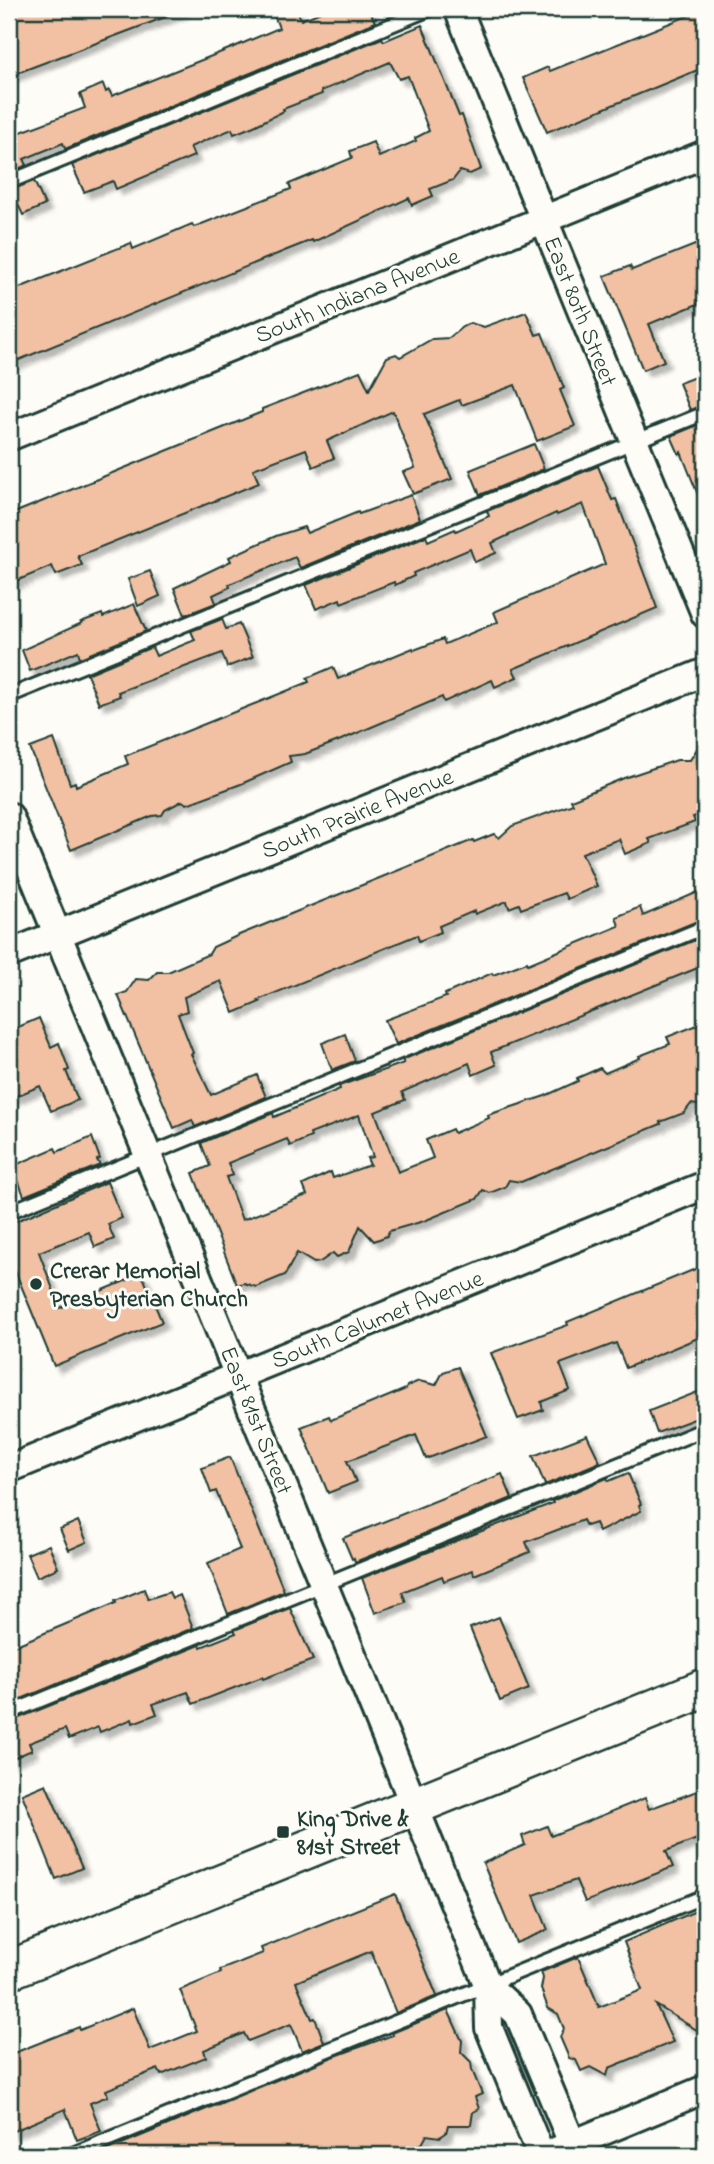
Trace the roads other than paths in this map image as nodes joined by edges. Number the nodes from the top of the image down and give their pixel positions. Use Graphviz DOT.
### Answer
graph roads {
  1 [pos="430,9"];
  2 [pos="458,9"];
  3 [pos="705,154"];
  4 [pos="9,182"];
  5 [pos="544,219"];
  6 [pos="705,413"];
  7 [pos="9,437"];
  8 [pos="635,442"];
  9 [pos="705,614"];
  10 [pos="705,672"];
  11 [pos="9,696"];
  12 [pos="9,816"];
  13 [pos="705,927"];
  14 [pos="58,934"];
  15 [pos="9,954"];
  16 [pos="148,1156"];
  17 [pos="705,1185"];
  18 [pos="9,1212"];
  19 [pos="238,1376"];
  20 [pos="705,1429"];
  21 [pos="9,1469"];
  22 [pos="324,1584"];
  23 [pos="705,1688"];
  24 [pos="9,1713"];
  25 [pos="415,1806"];
  26 [pos="705,1896"];
  27 [pos="9,1970"];
  28 [pos="488,1986"];
  29 [pos="705,2090"];
  30 [pos="574,2150"];
  31 [pos="70,2155"];
  32 [pos="543,2155"];
  1 -- 4 [label="lane"];
  2 -- 5 [label="street, East 80th Street"];
  3 -- 5 [label="street, South Indiana Avenue"];
  5 -- 7 [label="street, South Indiana Avenue"];
  5 -- 8 [label="street, East 80th Street"];
  6 -- 8 [label="lane"];
  8 -- 9 [label="street, East 80th Street"];
  8 -- 11 [label="lane"];
  10 -- 14 [label="street, South Prairie Avenue"];
  12 -- 14 [label="street, East 81st Street"];
  13 -- 16 [label="lane"];
  14 -- 15 [label="street, South Prairie Avenue"];
  14 -- 16 [label="street, East 81st Street"];
  16 -- 18 [label="lane"];
  16 -- 19 [label="street, East 81st Street"];
  17 -- 19 [label="street, South Calumet Avenue"];
  19 -- 21 [label="street, South Calumet Avenue"];
  19 -- 22 [label="street, East 81st Street"];
  20 -- 22 [label="lane"];
  22 -- 24 [label="lane"];
  22 -- 25 [label="street, East 81st Street"];
  23 -- 25 [label="street"];
  25 -- 27 [label="street"];
  25 -- 28 [label="street, East 81st Street"];
  26 -- 28 [label="lane"];
  28 -- 30 [label="street, East 81st Street"];
  28 -- 31 [label="lane"];
  28 -- 32 [label="street, East 81st Street"];
  29 -- 30 [label="street"];
  30 -- 32 [label="street"];
}
